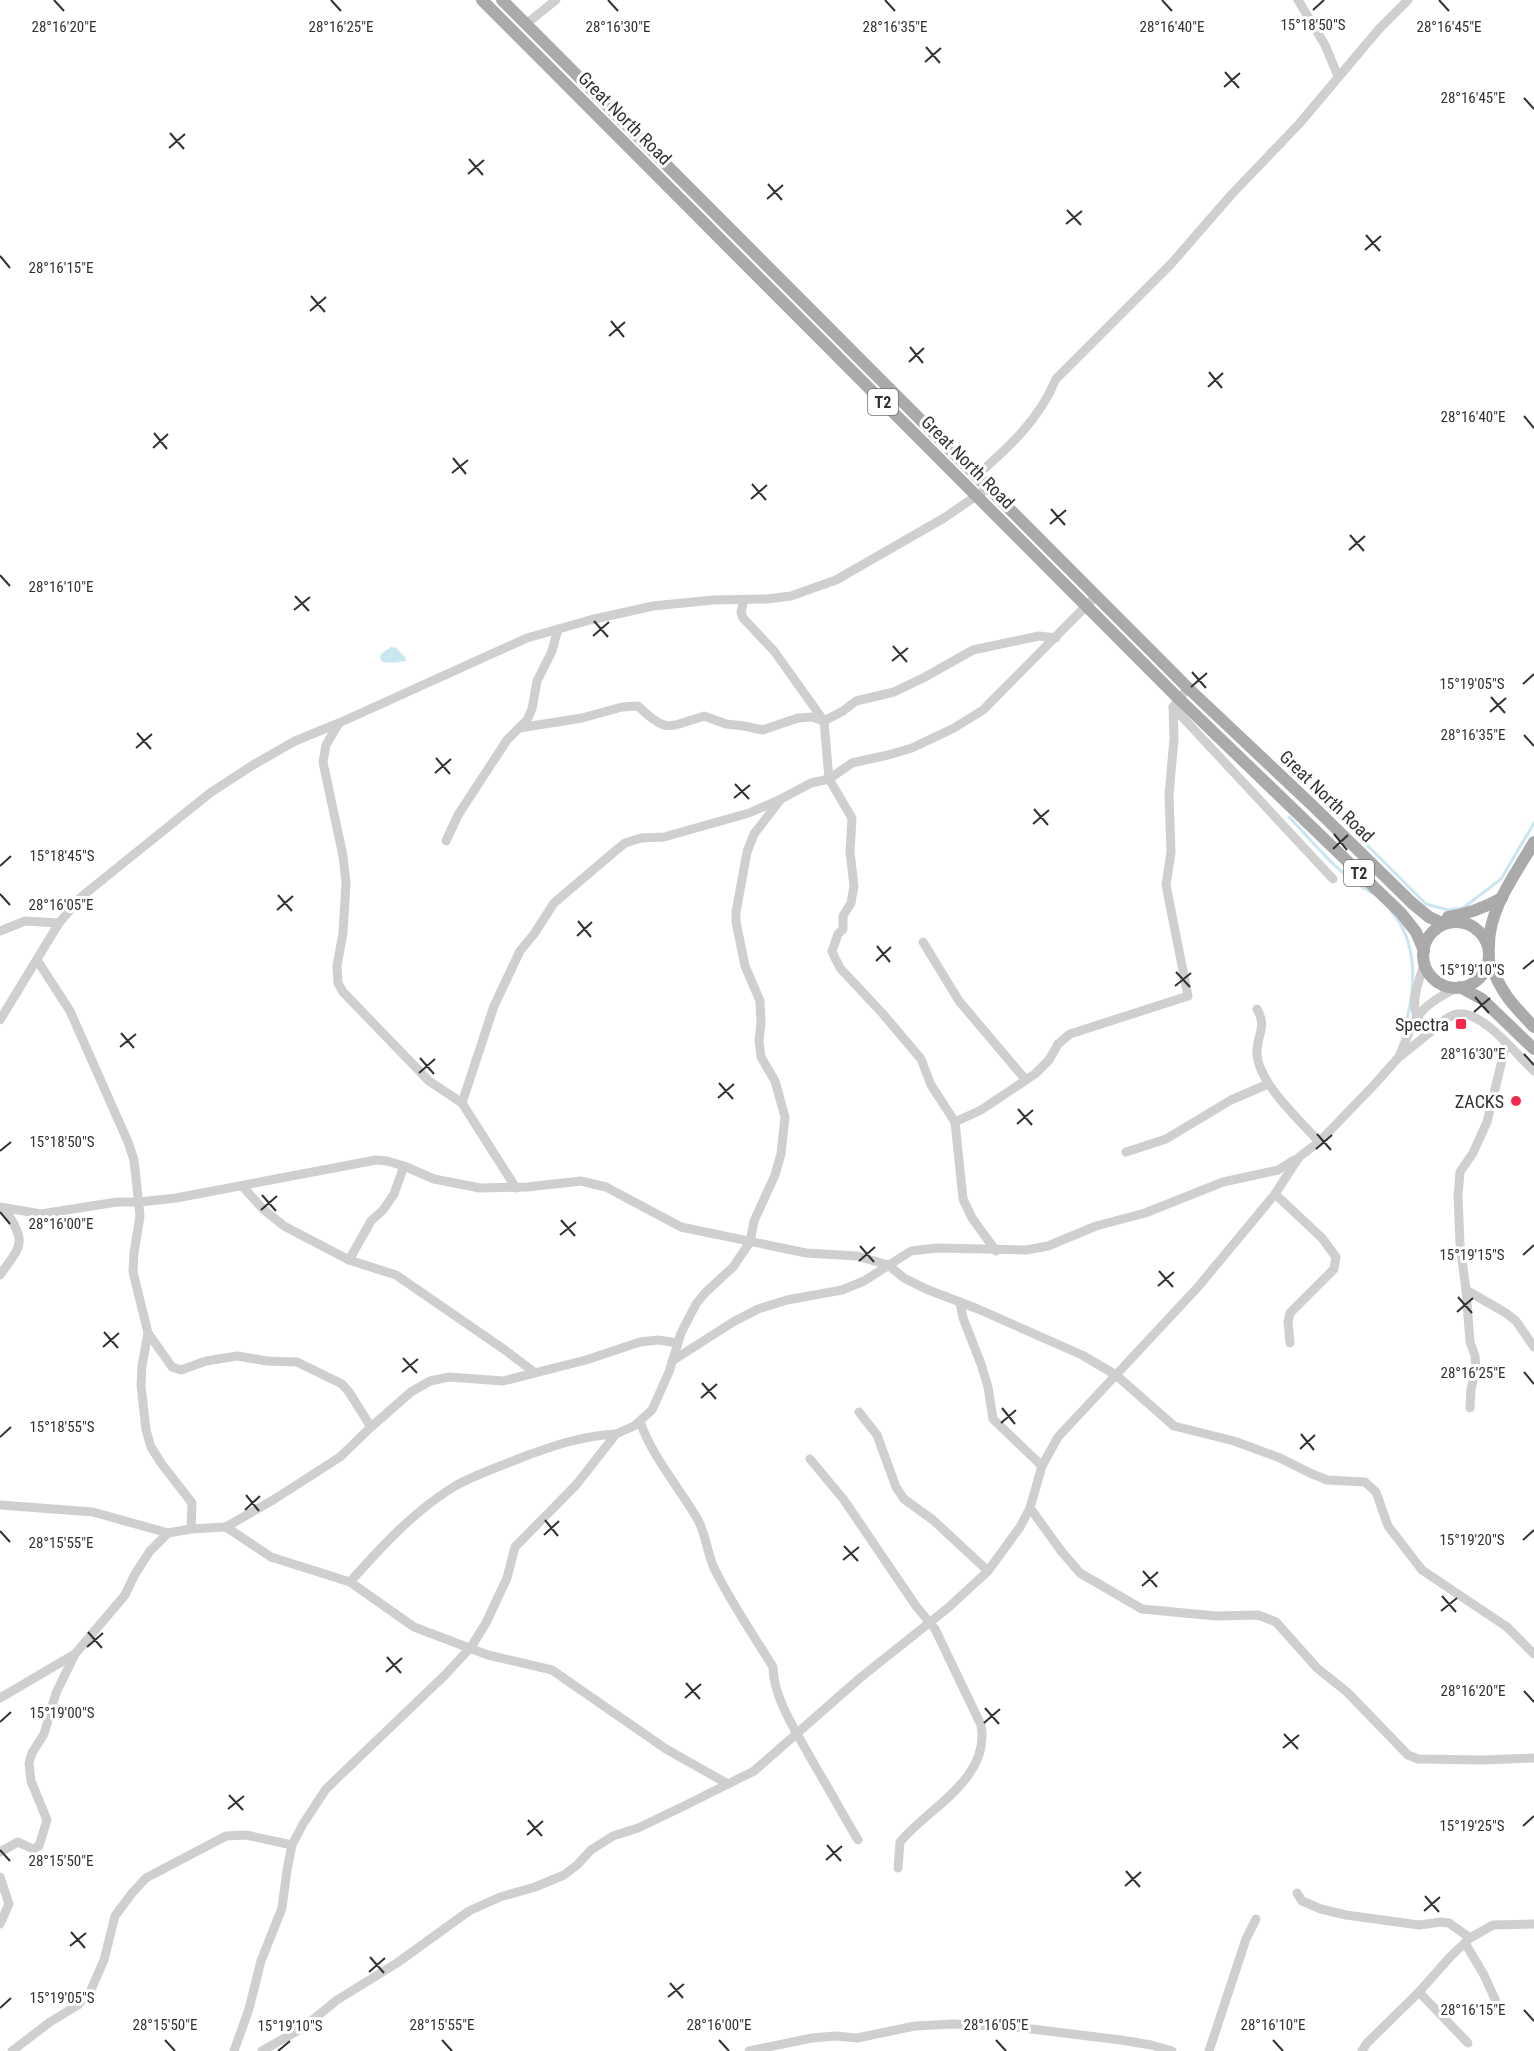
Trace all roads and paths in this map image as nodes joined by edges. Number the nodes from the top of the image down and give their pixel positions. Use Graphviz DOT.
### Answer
graph roads {
  1 [pos="482,0"];
  2 [pos="502,0"];
  3 [pos="556,0"];
  4 [pos="1298,0"];
  5 [pos="1408,0"];
  6 [pos="526,24"];
  7 [pos="1338,76"];
  8 [pos="976,476"];
  9 [pos="988,488"];
  10 [pos="975,496"];
  11 [pos="1096,596"];
  12 [pos="744,600"];
  13 [pos="1086,607"];
  14 [pos="558,629"];
  15 [pos="1056,638"];
  16 [pos="1188,688"];
  17 [pos="1176,703"];
  18 [pos="824,720"];
  19 [pos="339,723"];
  20 [pos="519,728"];
  21 [pos="829,779"];
  22 [pos="781,799"];
  23 [pos="446,841"];
  24 [pos="1534,842"];
  25 [pos="1333,879"];
  26 [pos="1503,897"];
  27 [pos="1467,914"];
  28 [pos="1427,915"];
  29 [pos="59,923"];
  30 [pos="1446,923"];
  31 [pos="0,931"];
  32 [pos="923,942"];
  33 [pos="1424,956"];
  34 [pos="1489,958"];
  35 [pos="37,960"];
  36 [pos="1459,987"];
  37 [pos="1257,1009"];
  38 [pos="1416,1016"];
  39 [pos="0,1020"];
  40 [pos="1438,1026"];
  41 [pos="1534,1027"];
  42 [pos="1506,1044"];
  43 [pos="1534,1049"];
  44 [pos="1398,1058"];
  45 [pos="1534,1071"];
  46 [pos="1025,1079"];
  47 [pos="1268,1084"];
  48 [pos="462,1103"];
  49 [pos="955,1122"];
  50 [pos="1320,1142"];
  51 [pos="1126,1152"];
  52 [pos="1299,1157"];
  53 [pos="404,1166"];
  54 [pos="242,1186"];
  55 [pos="516,1188"];
  56 [pos="1275,1194"];
  57 [pos="140,1202"];
  58 [pos="3,1208"];
  59 [pos="750,1242"];
  60 [pos="996,1251"];
  61 [pos="349,1260"];
  62 [pos="888,1265"];
  63 [pos="0,1275"];
  64 [pos="1466,1290"];
  65 [pos="960,1302"];
  66 [pos="148,1333"];
  67 [pos="678,1343"];
  68 [pos="1290,1343"];
  69 [pos="1534,1347"];
  70 [pos="672,1361"];
  71 [pos="534,1372"];
  72 [pos="1116,1375"];
  73 [pos="1470,1408"];
  74 [pos="859,1412"];
  75 [pos="640,1422"];
  76 [pos="371,1427"];
  77 [pos="616,1434"];
  78 [pos="810,1459"];
  79 [pos="1042,1466"];
  80 [pos="0,1505"];
  81 [pos="1030,1508"];
  82 [pos="226,1527"];
  83 [pos="191,1528"];
  84 [pos="168,1533"];
  85 [pos="988,1571"];
  86 [pos="350,1582"];
  87 [pos="930,1623"];
  88 [pos="471,1647"];
  89 [pos="75,1654"];
  90 [pos="1534,1654"];
  91 [pos="0,1698"];
  92 [pos="798,1734"];
  93 [pos="1534,1758"];
  94 [pos="728,1784"];
  95 [pos="858,1840"];
  96 [pos="292,1845"];
  97 [pos="0,1852"];
  98 [pos="898,1868"];
  99 [pos="0,1877"];
  100 [pos="1297,1893"];
  101 [pos="1256,1919"];
  102 [pos="0,1923"];
  103 [pos="1534,1924"];
  104 [pos="1467,1941"];
  105 [pos="1419,1992"];
  106 [pos="1498,2006"];
  107 [pos="1468,2043"];
  108 [pos="12,2051"];
  109 [pos="234,2051"];
  110 [pos="262,2051"];
  111 [pos="749,2051"];
  112 [pos="1172,2051"];
  113 [pos="1209,2051"];
  114 [pos="1362,2051"];
  1 -- 10 [label="main road, Great North Road / T2"];
  2 -- 6 [label="main road, Great North Road / T2"];
  3 -- 6 [label="street"];
  4 -- 7 [label="street"];
  5 -- 7 [label="street"];
  6 -- 8 [label="main road, Great North Road / T2"];
  7 -- 8 [label="street"];
  8 -- 9 [label="main road, Great North Road / T2"];
  9 -- 10 [label="street"];
  9 -- 11 [label="main road, Great North Road / T2"];
  10 -- 12 [label="street"];
  10 -- 13 [label="main road, Great North Road / T2"];
  11 -- 13 [label="street"];
  11 -- 16 [label="main road, Great North Road / T2"];
  12 -- 14 [label="street"];
  12 -- 18 [label="street"];
  13 -- 15 [label="street"];
  13 -- 17 [label="main road, Great North Road / T2"];
  14 -- 19 [label="street"];
  14 -- 20 [label="street"];
  15 -- 18 [label="street"];
  15 -- 21 [label="street"];
  16 -- 17 [label="street"];
  16 -- 28 [label="main road, Great North Road / T2"];
  17 -- 25 [label="street"];
  17 -- 33 [label="main road, Great North Road / T2"];
  17 -- 46 [label="street"];
  18 -- 20 [label="street"];
  18 -- 21 [label="street"];
  19 -- 29 [label="street"];
  19 -- 48 [label="street"];
  20 -- 23 [label="street"];
  21 -- 22 [label="street"];
  21 -- 49 [label="street"];
  22 -- 48 [label="street"];
  22 -- 59 [label="street"];
  24 -- 26 [label="main road"];
  26 -- 27 [label="main road"];
  26 -- 34 [label="main road"];
  27 -- 28 [label="main road"];
  27 -- 30 [label="main road"];
  28 -- 30 [label="main road, Great North Road / T2"];
  29 -- 31 [label="street"];
  29 -- 35 [label="street"];
  30 -- 33 [label="main road"];
  30 -- 34 [label="main road"];
  32 -- 46 [label="street"];
  33 -- 36 [label="main road"];
  33 -- 38 [label="street"];
  34 -- 36 [label="main road"];
  34 -- 41 [label="main road"];
  35 -- 39 [label="street"];
  35 -- 57 [label="street"];
  36 -- 38 [label="street"];
  36 -- 43 [label="main road"];
  37 -- 47 [label="street"];
  38 -- 40 [label="street"];
  38 -- 44 [label="street"];
  40 -- 42 [label="street"];
  40 -- 44 [label="street"];
  42 -- 45 [label="street"];
  42 -- 64 [label="street"];
  44 -- 50 [label="street"];
  46 -- 49 [label="street"];
  47 -- 50 [label="street"];
  47 -- 51 [label="street"];
  48 -- 55 [label="street"];
  49 -- 60 [label="street"];
  50 -- 52 [label="street"];
  52 -- 56 [label="street"];
  52 -- 60 [label="street"];
  53 -- 54 [label="street"];
  53 -- 55 [label="street"];
  53 -- 61 [label="street"];
  54 -- 57 [label="street"];
  54 -- 61 [label="street"];
  55 -- 59 [label="street"];
  56 -- 68 [label="street"];
  56 -- 72 [label="street"];
  57 -- 58 [label="street"];
  57 -- 66 [label="street"];
  58 -- 63 [label="street"];
  59 -- 62 [label="street"];
  59 -- 67 [label="street"];
  60 -- 62 [label="street"];
  61 -- 71 [label="street"];
  62 -- 65 [label="street"];
  62 -- 70 [label="street"];
  64 -- 69 [label="street"];
  64 -- 73 [label="street"];
  65 -- 72 [label="street"];
  65 -- 79 [label="street"];
  66 -- 76 [label="street"];
  66 -- 83 [label="street"];
  67 -- 70 [label="street"];
  67 -- 71 [label="street"];
  70 -- 75 [label="street"];
  71 -- 76 [label="street"];
  72 -- 79 [label="street"];
  72 -- 90 [label="street"];
  74 -- 85 [label="street"];
  75 -- 77 [label="street"];
  75 -- 92 [label="street"];
  76 -- 82 [label="street"];
  77 -- 86 [label="street"];
  77 -- 88 [label="street"];
  78 -- 87 [label="street"];
  79 -- 81 [label="street"];
  80 -- 84 [label="street"];
  81 -- 85 [label="street"];
  81 -- 93 [label="street"];
  82 -- 83 [label="street"];
  82 -- 86 [label="street"];
  83 -- 84 [label="street"];
  84 -- 89 [label="street"];
  85 -- 87 [label="street"];
  86 -- 88 [label="street"];
  87 -- 92 [label="street"];
  87 -- 98 [label="street"];
  88 -- 94 [label="street"];
  88 -- 96 [label="street"];
  89 -- 91 [label="street"];
  89 -- 97 [label="street"];
  92 -- 94 [label="street"];
  92 -- 95 [label="street"];
  94 -- 110 [label="street"];
  96 -- 108 [label="street"];
  96 -- 109 [label="street"];
  99 -- 102 [label="street"];
  100 -- 104 [label="street"];
  101 -- 113 [label="street"];
  103 -- 104 [label="street"];
  104 -- 105 [label="street"];
  104 -- 106 [label="street"];
  105 -- 107 [label="street"];
  105 -- 114 [label="street"];
  111 -- 112 [label="street"];
}
